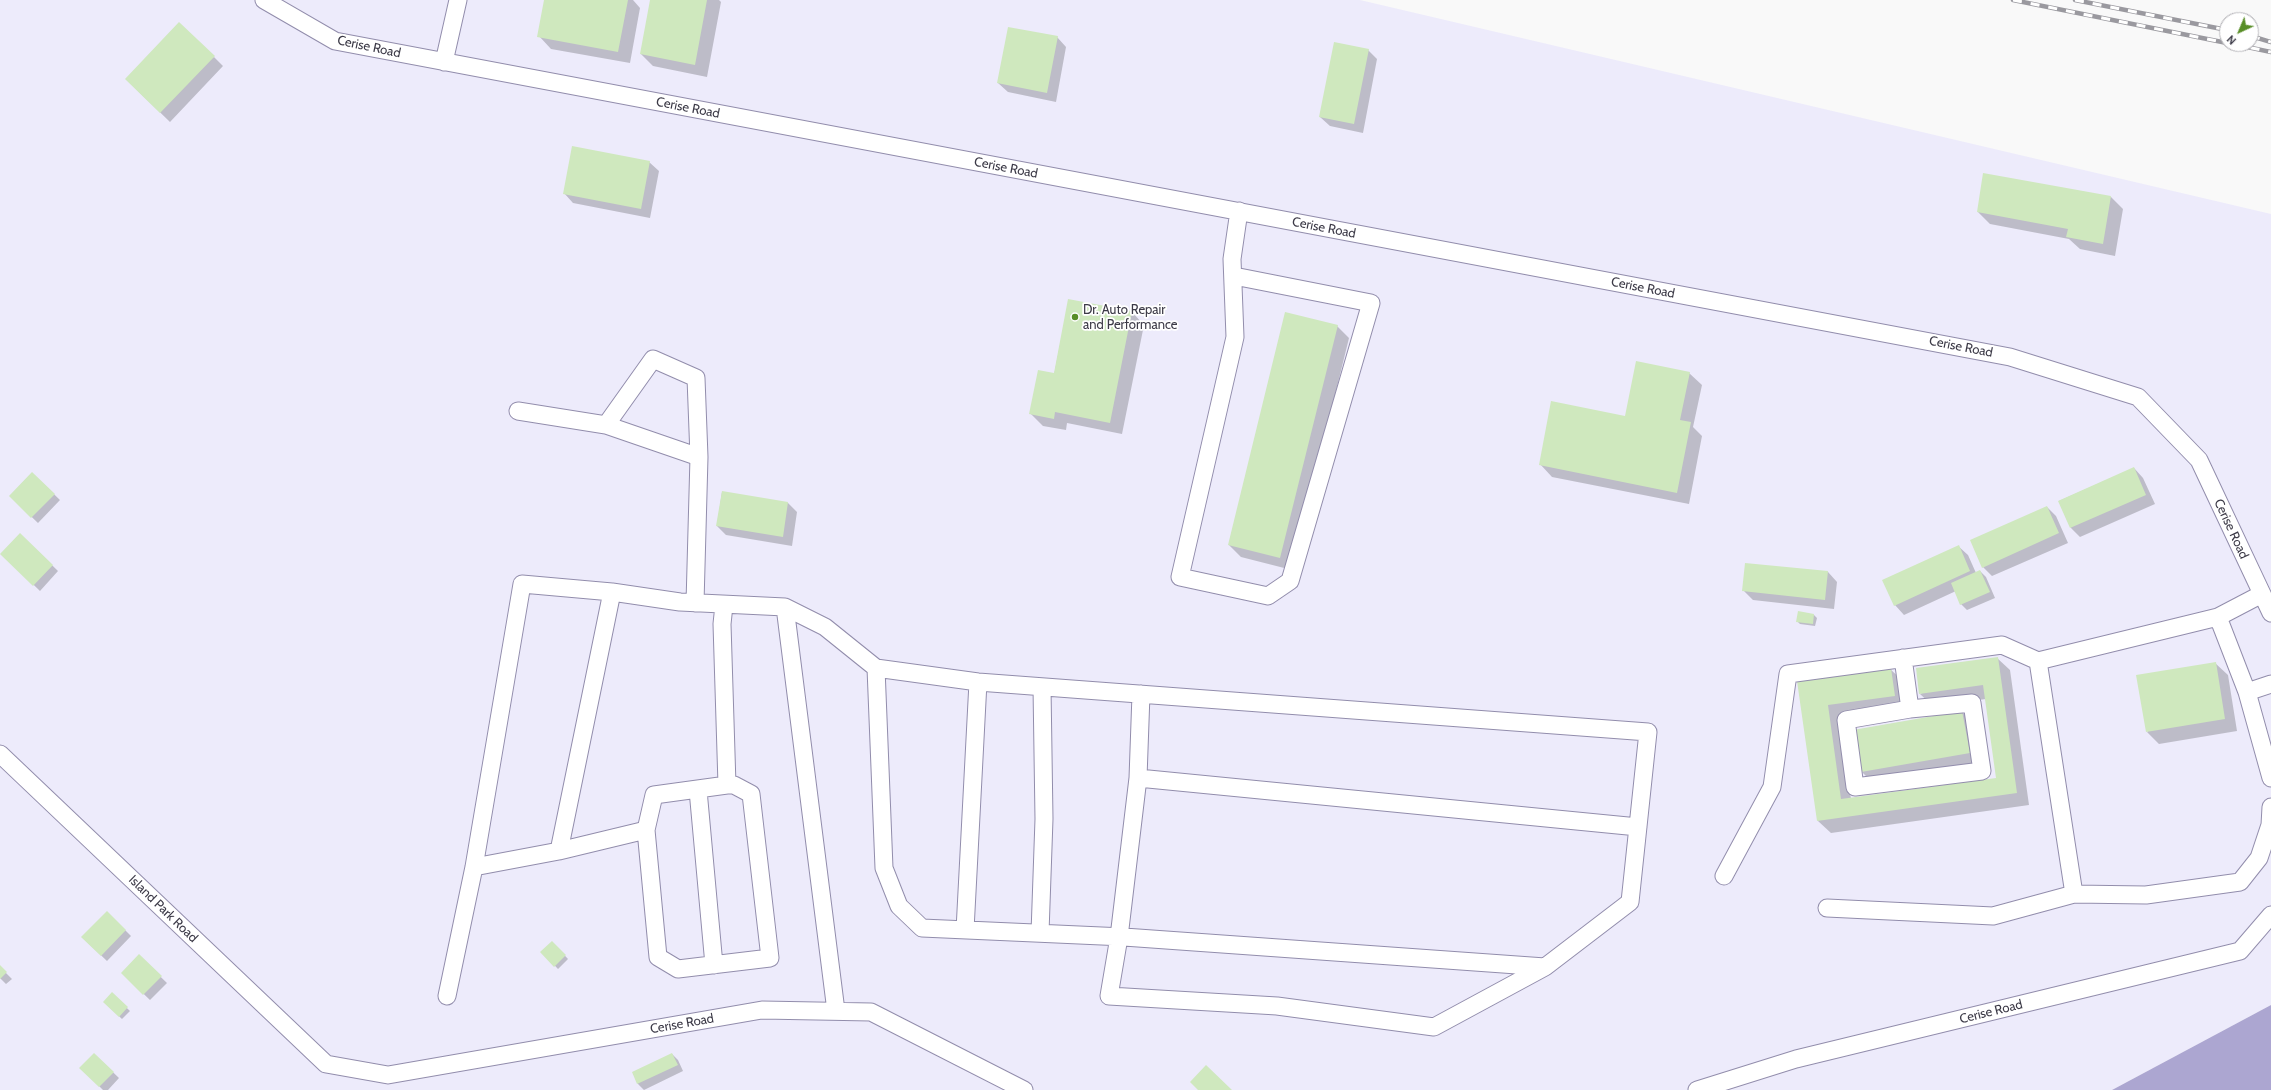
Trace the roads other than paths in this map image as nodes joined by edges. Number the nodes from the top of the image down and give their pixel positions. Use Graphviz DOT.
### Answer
graph roads {
  1 [pos="264,0"];
  2 [pos="458,0"];
  3 [pos="444,62"];
  4 [pos="1238,212"];
  5 [pos="1234,276"];
  6 [pos="518,411"];
  7 [pos="606,425"];
  8 [pos="699,457"];
  9 [pos="612,592"];
  10 [pos="2262,594"];
  11 [pos="695,603"];
  12 [pos="724,605"];
  13 [pos="785,607"];
  14 [pos="2271,613"];
  15 [pos="2218,617"];
  16 [pos="1903,658"];
  17 [pos="2038,661"];
  18 [pos="876,668"];
  19 [pos="978,682"];
  20 [pos="2271,684"];
  21 [pos="1042,687"];
  22 [pos="2247,692"];
  23 [pos="1140,694"];
  24 [pos="1910,709"];
  25 [pos="0,754"];
  26 [pos="1138,778"];
  27 [pos="2271,778"];
  28 [pos="727,785"];
  29 [pos="698,790"];
  30 [pos="2271,807"];
  31 [pos="1638,827"];
  32 [pos="646,830"];
  33 [pos="559,851"];
  34 [pos="474,867"];
  35 [pos="1724,876"];
  36 [pos="2074,894"];
  37 [pos="1827,908"];
  38 [pos="2271,915"];
  39 [pos="965,930"];
  40 [pos="1040,934"];
  41 [pos="1119,937"];
  42 [pos="714,965"];
  43 [pos="1545,967"];
  44 [pos="448,996"];
  45 [pos="836,1011"];
  46 [pos="326,1064"];
  47 [pos="1024,1090"];
  48 [pos="1697,1090"];
  1 -- 3 [label="street, Cerise Road"];
  2 -- 3 [label="street"];
  3 -- 4 [label="street, Cerise Road"];
  4 -- 5 [label="street"];
  4 -- 10 [label="street, Cerise Road"];
  5 -- 5 [label="street"];
  6 -- 7 [label="street"];
  7 -- 8 [label="street"];
  7 -- 8 [label="street"];
  8 -- 11 [label="street"];
  9 -- 11 [label="street"];
  9 -- 33 [label="street"];
  9 -- 34 [label="street"];
  10 -- 14 [label="street, Cerise Road"];
  10 -- 15 [label="street"];
  11 -- 12 [label="street"];
  12 -- 13 [label="street"];
  12 -- 28 [label="street"];
  13 -- 18 [label="street"];
  13 -- 45 [label="street"];
  15 -- 17 [label="street"];
  15 -- 22 [label="street"];
  16 -- 17 [label="street"];
  16 -- 24 [label="street"];
  16 -- 35 [label="street"];
  17 -- 36 [label="street"];
  18 -- 19 [label="street"];
  18 -- 39 [label="street"];
  19 -- 21 [label="street"];
  19 -- 39 [label="street"];
  20 -- 22 [label="street"];
  21 -- 23 [label="street"];
  21 -- 40 [label="street"];
  22 -- 27 [label="street"];
  23 -- 26 [label="street"];
  23 -- 31 [label="street"];
  24 -- 24 [label="street"];
  25 -- 46 [label="street, Island Park Road"];
  26 -- 31 [label="street"];
  26 -- 41 [label="street"];
  28 -- 29 [label="street"];
  28 -- 42 [label="street"];
  29 -- 32 [label="street"];
  29 -- 42 [label="street"];
  30 -- 36 [label="street"];
  31 -- 43 [label="street"];
  32 -- 33 [label="street"];
  32 -- 42 [label="street"];
  33 -- 34 [label="street"];
  34 -- 44 [label="street"];
  36 -- 37 [label="street"];
  38 -- 48 [label="street, Cerise Road"];
  39 -- 40 [label="street"];
  40 -- 41 [label="street"];
  41 -- 43 [label="street"];
  41 -- 43 [label="street"];
  45 -- 46 [label="street, Cerise Road"];
  45 -- 47 [label="street, Cerise Road"];
}
